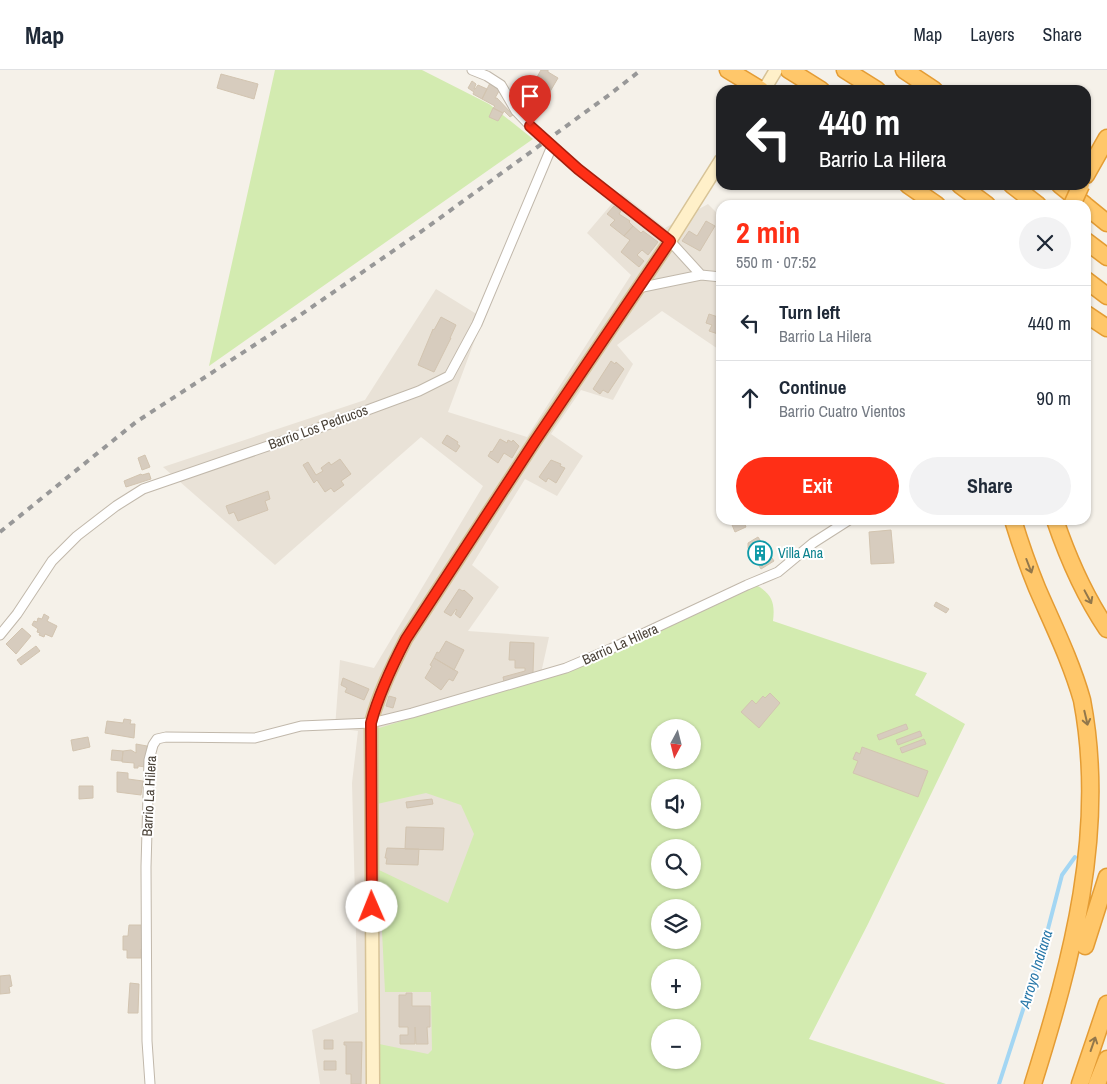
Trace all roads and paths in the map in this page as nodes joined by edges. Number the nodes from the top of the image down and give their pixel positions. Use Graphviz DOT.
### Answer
graph roads {
  1 [pos="472,70"];
  2 [pos="728,70"];
  3 [pos="776,70"];
  4 [pos="789,70"];
  5 [pos="845,70"];
  6 [pos="904,70"];
  7 [pos="754,85"];
  8 [pos="766,85"];
  9 [pos="813,85"];
  10 [pos="869,85"];
  11 [pos="926,85"];
  12 [pos="1107,138"];
  13 [pos="552,146"];
  14 [pos="1091,166"];
  15 [pos="716,168"];
  16 [pos="907,190"];
  17 [pos="915,190"];
  18 [pos="967,190"];
  19 [pos="1018,190"];
  20 [pos="1066,190"];
  21 [pos="916,200"];
  22 [pos="930,200"];
  23 [pos="980,200"];
  24 [pos="1032,200"];
  25 [pos="1079,200"];
  26 [pos="1091,210"];
  27 [pos="1107,223"];
  28 [pos="670,241"];
  29 [pos="1091,246"];
  30 [pos="1107,257"];
  31 [pos="701,276"];
  32 [pos="716,277"];
  33 [pos="1091,284"];
  34 [pos="638,288"];
  35 [pos="1107,296"];
  36 [pos="1091,317"];
  37 [pos="1107,328"];
  38 [pos="841,525"];
  39 [pos="1015,525"];
  40 [pos="1058,525"];
  41 [pos="1106,628"];
  42 [pos="0,635"];
  43 [pos="371,723"];
  44 [pos="1107,877"];
  45 [pos="1107,1004"];
  46 [pos="1107,1059"];
  47 [pos="150,1084"];
  48 [pos="373,1084"];
  49 [pos="1034,1084"];
  50 [pos="1040,1084"];
  51 [pos="1080,1084"];
  52 [pos="1097,1084"];
  1 -- 13 [label="street, bridge"];
  2 -- 7 [label="highway"];
  3 -- 8 [label="street"];
  4 -- 9 [label="highway"];
  5 -- 10 [label="highway"];
  6 -- 11 [label="highway"];
  12 -- 14 [label="highway"];
  13 -- 28 [label="street"];
  13 -- 42 [label="street, Barrio Los Pedrucos"];
  15 -- 28 [label="street"];
  16 -- 21 [label="highway"];
  17 -- 22 [label="highway"];
  18 -- 23 [label="highway"];
  19 -- 24 [label="highway"];
  20 -- 25 [label="highway"];
  26 -- 27 [label="highway"];
  28 -- 31 [label="street"];
  28 -- 34 [label="street"];
  29 -- 30 [label="highway"];
  31 -- 32 [label="street"];
  31 -- 34 [label="street"];
  33 -- 35 [label="highway"];
  34 -- 43 [label="street"];
  36 -- 37 [label="highway"];
  38 -- 43 [label="street, Barrio La Hilera"];
  39 -- 49 [label="highway, one-way"];
  40 -- 41 [label="highway, one-way"];
  43 -- 47 [label="street, Barrio La Hilera"];
  43 -- 48 [label="street"];
  44 -- 50 [label="highway"];
  51 -- 45 [label="highway, one-way"];
  46 -- 52 [label="highway"];
}
